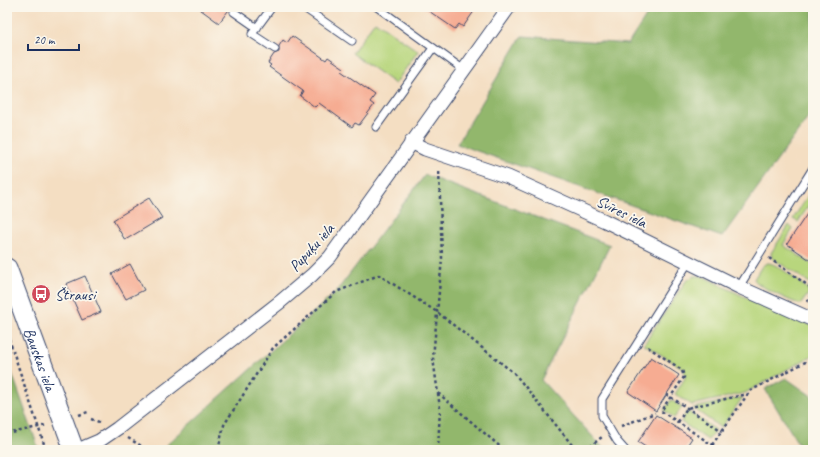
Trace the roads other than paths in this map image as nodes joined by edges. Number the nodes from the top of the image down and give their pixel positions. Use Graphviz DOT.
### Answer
graph roads {
  1 [pos="272,7"];
  2 [pos="304,7"];
  3 [pos="377,7"];
  4 [pos="509,7"];
  5 [pos="234,12"];
  6 [pos="257,28"];
  7 [pos="352,40"];
  8 [pos="434,48"];
  9 [pos="275,49"];
  10 [pos="464,70"];
  11 [pos="376,127"];
  12 [pos="411,142"];
  13 [pos="813,168"];
  14 [pos="688,263"];
  15 [pos="7,268"];
  16 [pos="739,287"];
  17 [pos="811,316"];
  18 [pos="74,450"];
  19 [pos="78,450"];
  20 [pos="625,450"];
  1 -- 6 [label="lane"];
  2 -- 7 [label="lane"];
  3 -- 8 [label="lane"];
  4 -- 10 [label="street, Pupuķu iela"];
  5 -- 6 [label="lane"];
  6 -- 9 [label="lane"];
  8 -- 10 [label="lane"];
  8 -- 11 [label="lane"];
  10 -- 12 [label="street, Pupuķu iela"];
  12 -- 14 [label="street, Svīres iela"];
  12 -- 19 [label="street, Pupuķu iela"];
  13 -- 16 [label="lane"];
  14 -- 16 [label="street, Svīres iela"];
  14 -- 20 [label="lane"];
  15 -- 18 [label="main road, Bauskas iela"];
  16 -- 17 [label="street, Svīres iela"];
}
